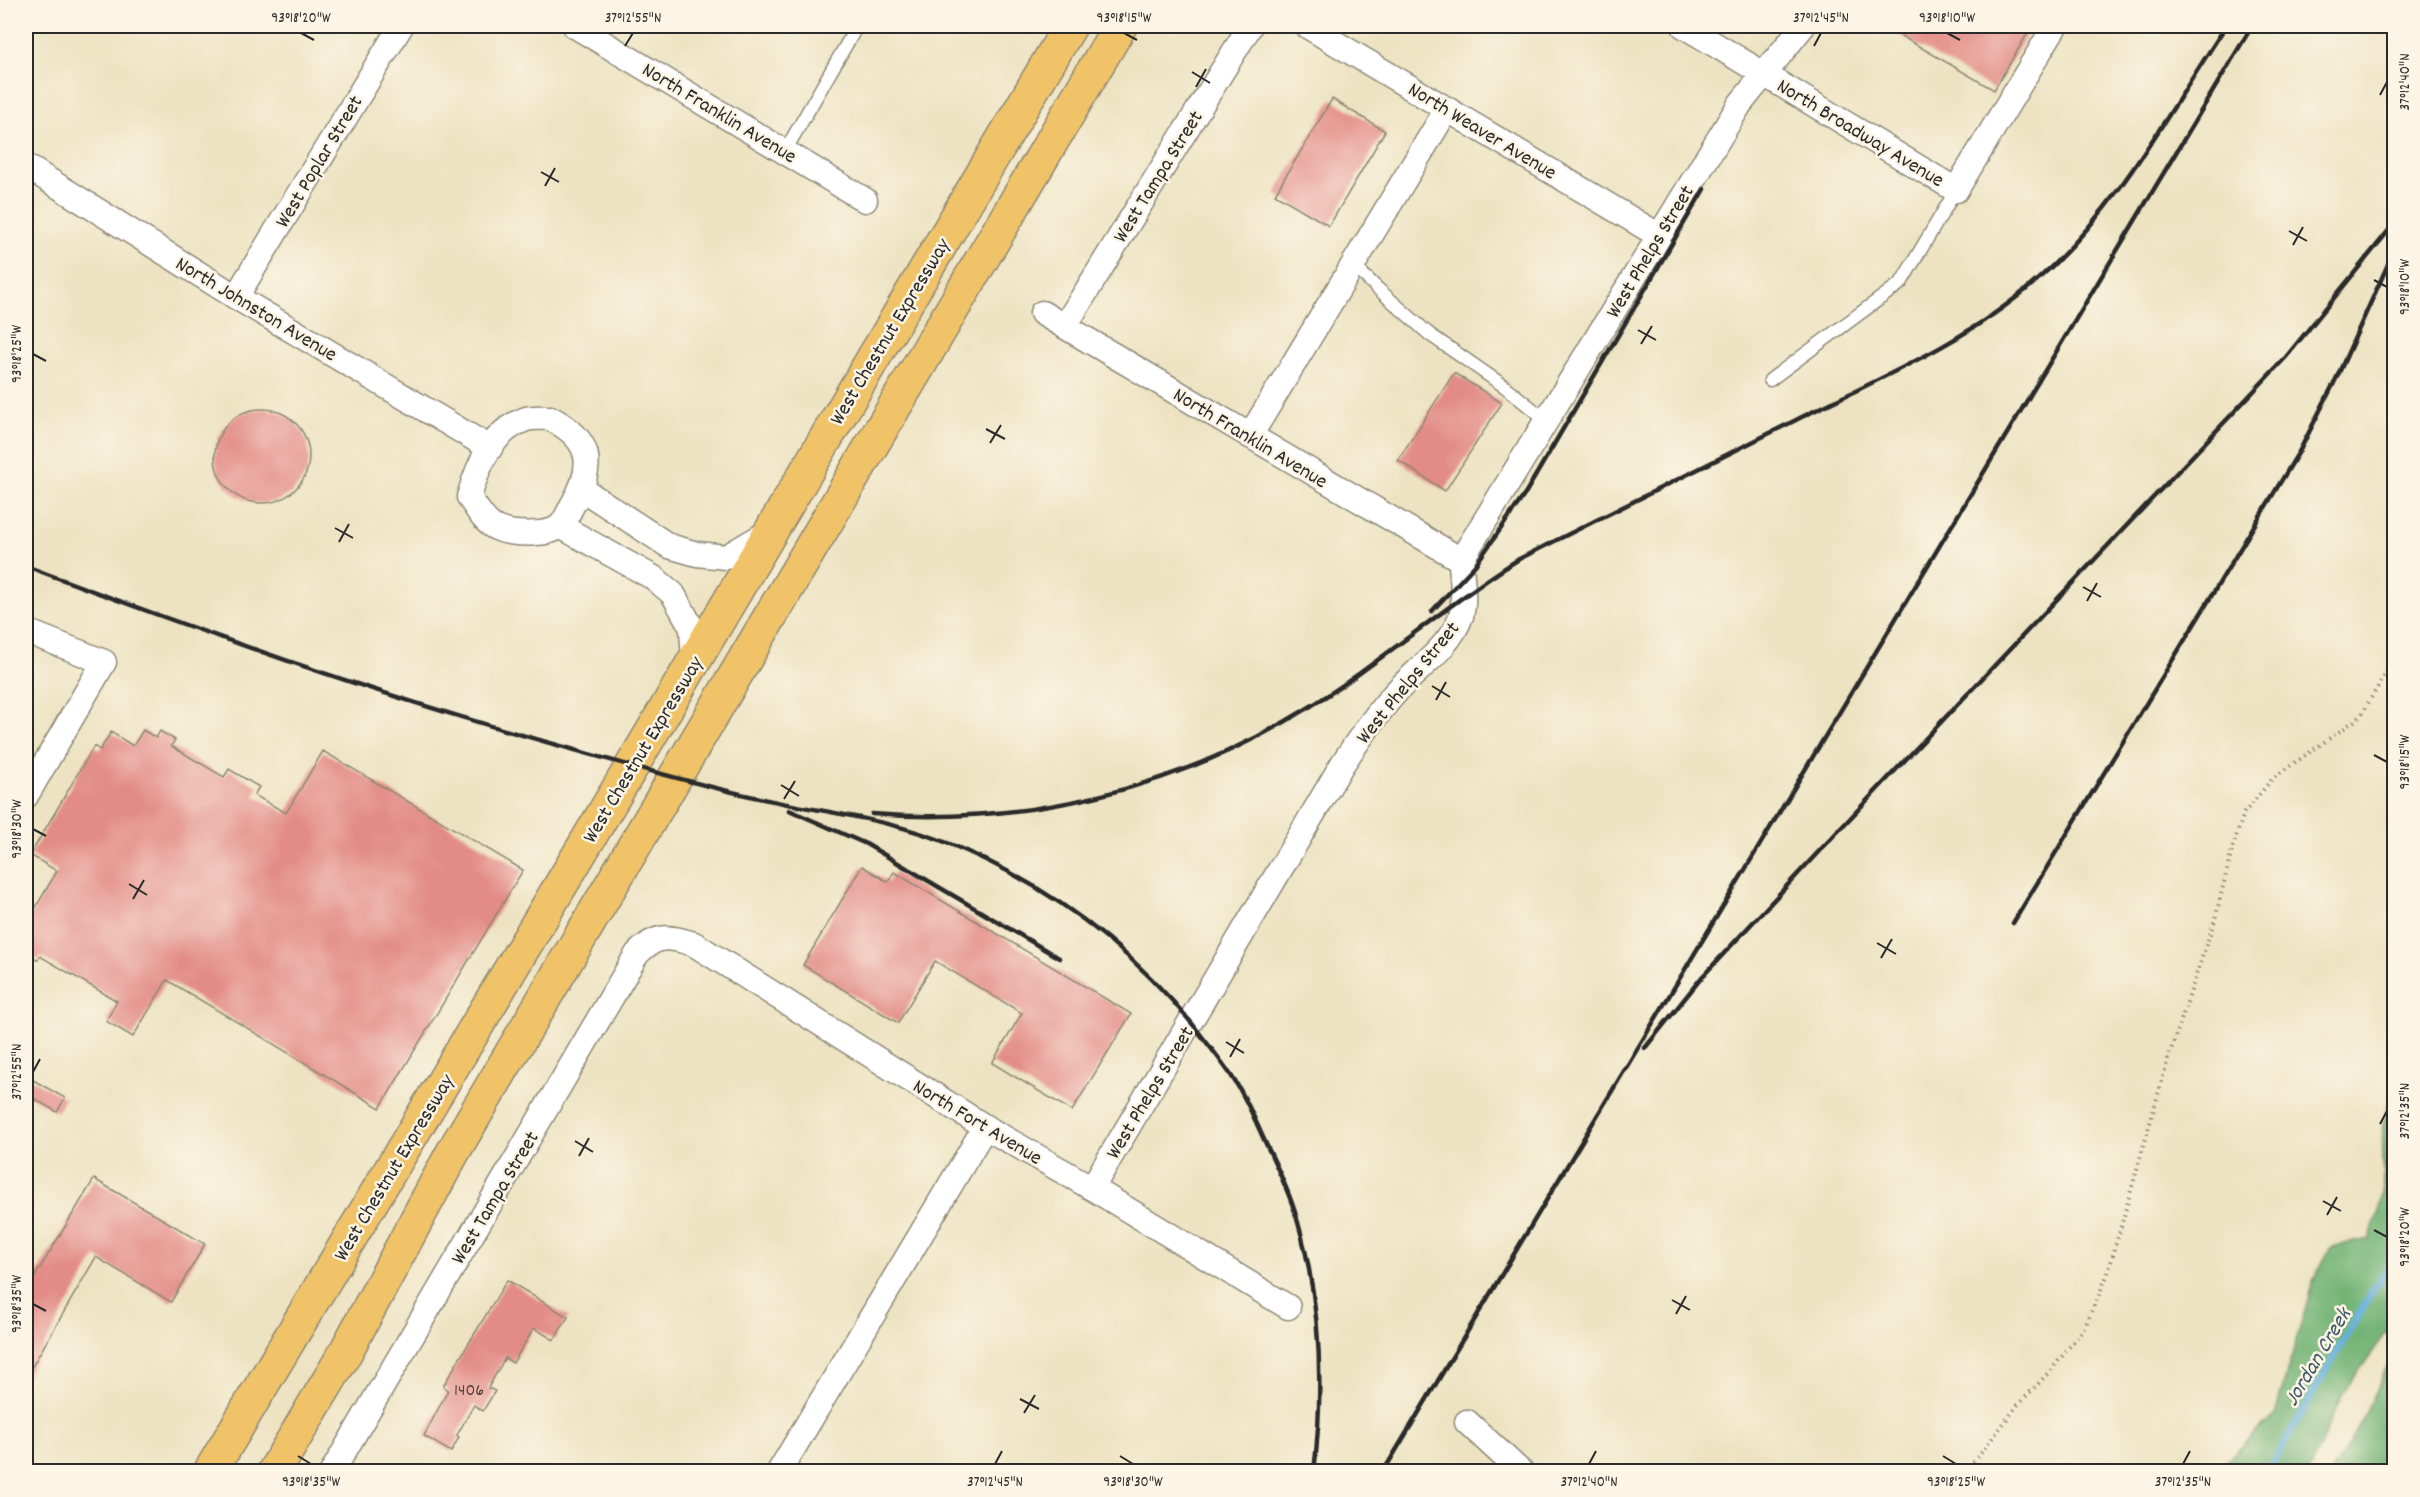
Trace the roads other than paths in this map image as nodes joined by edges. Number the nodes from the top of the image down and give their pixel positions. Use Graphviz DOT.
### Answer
graph roads {
  1 [pos="401,26"];
  2 [pos="575,26"];
  3 [pos="857,26"];
  4 [pos="1070,26"];
  5 [pos="1120,26"];
  6 [pos="1250,26"];
  7 [pos="1307,26"];
  8 [pos="1684,26"];
  9 [pos="1803,26"];
  10 [pos="2055,26"];
  11 [pos="1766,74"];
  12 [pos="1447,109"];
  13 [pos="786,151"];
  14 [pos="26,166"];
  15 [pos="1956,190"];
  16 [pos="865,200"];
  17 [pos="1658,235"];
  18 [pos="1353,264"];
  19 [pos="236,297"];
  20 [pos="1042,313"];
  21 [pos="1065,326"];
  22 [pos="1770,380"];
  23 [pos="1546,420"];
  24 [pos="1250,436"];
  25 [pos="490,448"];
  26 [pos="582,489"];
  27 [pos="560,526"];
  28 [pos="772,530"];
  29 [pos="1461,560"];
  30 [pos="26,631"];
  31 [pos="694,661"];
  32 [pos="26,796"];
  33 [pos="668,938"];
  34 [pos="985,1127"];
  35 [pos="1092,1188"];
  36 [pos="1288,1307"];
  37 [pos="1467,1422"];
  38 [pos="210,1472"];
  39 [pos="274,1472"];
  40 [pos="332,1472"];
  41 [pos="779,1472"];
  42 [pos="1521,1472"];
  1 -- 19 [label="street, West Poplar Street"];
  2 -- 13 [label="street, North Franklin Avenue"];
  3 -- 13 [label="lane"];
  4 -- 28 [label="main road, West Chestnut Expressway"];
  5 -- 39 [label="main road, West Chestnut Expressway"];
  6 -- 21 [label="street, West Tampa Street"];
  7 -- 12 [label="street, North Weaver Avenue"];
  8 -- 11 [label="street, North Broadway Avenue"];
  9 -- 11 [label="street, West Phelps Street"];
  10 -- 15 [label="street"];
  11 -- 15 [label="street, North Broadway Avenue"];
  11 -- 17 [label="street, West Phelps Street"];
  12 -- 17 [label="street, North Weaver Avenue"];
  12 -- 18 [label="street"];
  13 -- 16 [label="street, North Franklin Avenue"];
  14 -- 19 [label="street, North Johnston Avenue"];
  15 -- 22 [label="lane"];
  17 -- 23 [label="street, West Phelps Street"];
  18 -- 23 [label="lane"];
  18 -- 24 [label="street"];
  19 -- 25 [label="street, North Johnston Avenue"];
  20 -- 21 [label="street, North Franklin Avenue"];
  21 -- 24 [label="street, North Franklin Avenue"];
  23 -- 29 [label="street, West Phelps Street"];
  24 -- 29 [label="street, North Franklin Avenue"];
  25 -- 26 [label="street"];
  25 -- 27 [label="street"];
  26 -- 27 [label="street"];
  26 -- 28 [label="street"];
  27 -- 31 [label="street"];
  28 -- 31 [label="main road, West Chestnut Expressway"];
  29 -- 35 [label="street, West Phelps Street"];
  30 -- 32 [label="street"];
  31 -- 38 [label="main road, West Chestnut Expressway"];
  33 -- 34 [label="street, North Fort Avenue"];
  33 -- 40 [label="street, West Tampa Street"];
  34 -- 35 [label="street, North Fort Avenue"];
  34 -- 41 [label="street"];
  35 -- 36 [label="street, North Fort Avenue"];
  37 -- 42 [label="street"];
}
